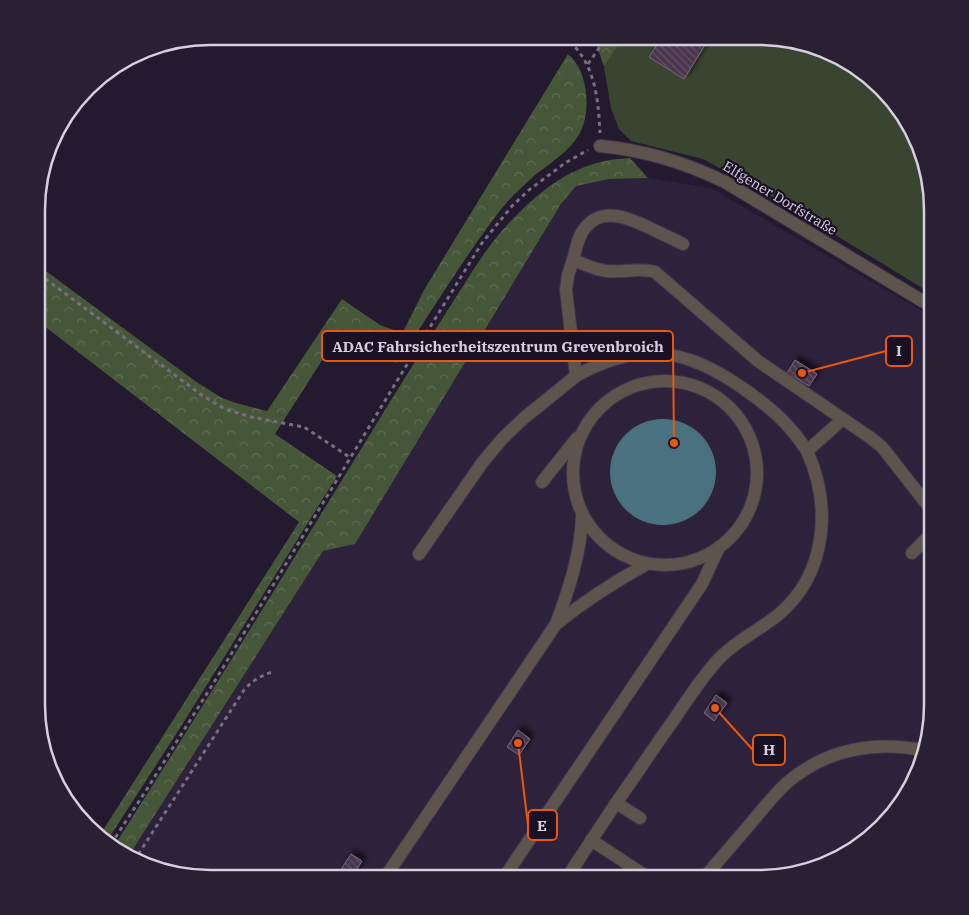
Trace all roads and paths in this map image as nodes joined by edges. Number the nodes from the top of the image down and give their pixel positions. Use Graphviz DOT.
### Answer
graph roads {
  1 [pos="574,45"];
  2 [pos="601,45"];
  3 [pos="588,64"];
  4 [pos="600,146"];
  5 [pos="683,244"];
  6 [pos="573,260"];
  7 [pos="45,278"];
  8 [pos="924,302"];
  9 [pos="576,376"];
  10 [pos="843,419"];
  11 [pos="582,432"];
  12 [pos="806,451"];
  13 [pos="350,458"];
  14 [pos="542,482"];
  15 [pos="924,501"];
  16 [pos="582,516"];
  17 [pos="924,541"];
  18 [pos="719,547"];
  19 [pos="912,553"];
  20 [pos="419,554"];
  21 [pos="647,564"];
  22 [pos="556,624"];
  23 [pos="272,672"];
  24 [pos="917,749"];
  25 [pos="616,803"];
  26 [pos="640,818"];
  27 [pos="114,839"];
  28 [pos="591,840"];
  29 [pos="139,854"];
  30 [pos="390,870"];
  31 [pos="509,870"];
  32 [pos="571,870"];
  33 [pos="638,870"];
  34 [pos="711,870"];
  1 -- 3 [label="path"];
  2 -- 3 [label="path"];
  3 -- 4 [label="path"];
  4 -- 8 [label="street, Elfgener Dorfstraße"];
  4 -- 13 [label="path"];
  5 -- 6 [label="street"];
  6 -- 9 [label="street"];
  6 -- 10 [label="street"];
  7 -- 13 [label="path"];
  9 -- 12 [label="street"];
  9 -- 20 [label="street"];
  10 -- 12 [label="street"];
  10 -- 15 [label="street"];
  11 -- 14 [label="street"];
  11 -- 16 [label="street"];
  11 -- 18 [label="street"];
  12 -- 25 [label="street"];
  13 -- 27 [label="path"];
  16 -- 21 [label="street"];
  16 -- 22 [label="street"];
  17 -- 19 [label="street"];
  18 -- 21 [label="street"];
  18 -- 31 [label="street"];
  21 -- 22 [label="street"];
  22 -- 30 [label="street"];
  23 -- 29 [label="path"];
  24 -- 34 [label="street"];
  25 -- 26 [label="street"];
  25 -- 28 [label="street"];
  28 -- 32 [label="street"];
  28 -- 33 [label="street"];
}
